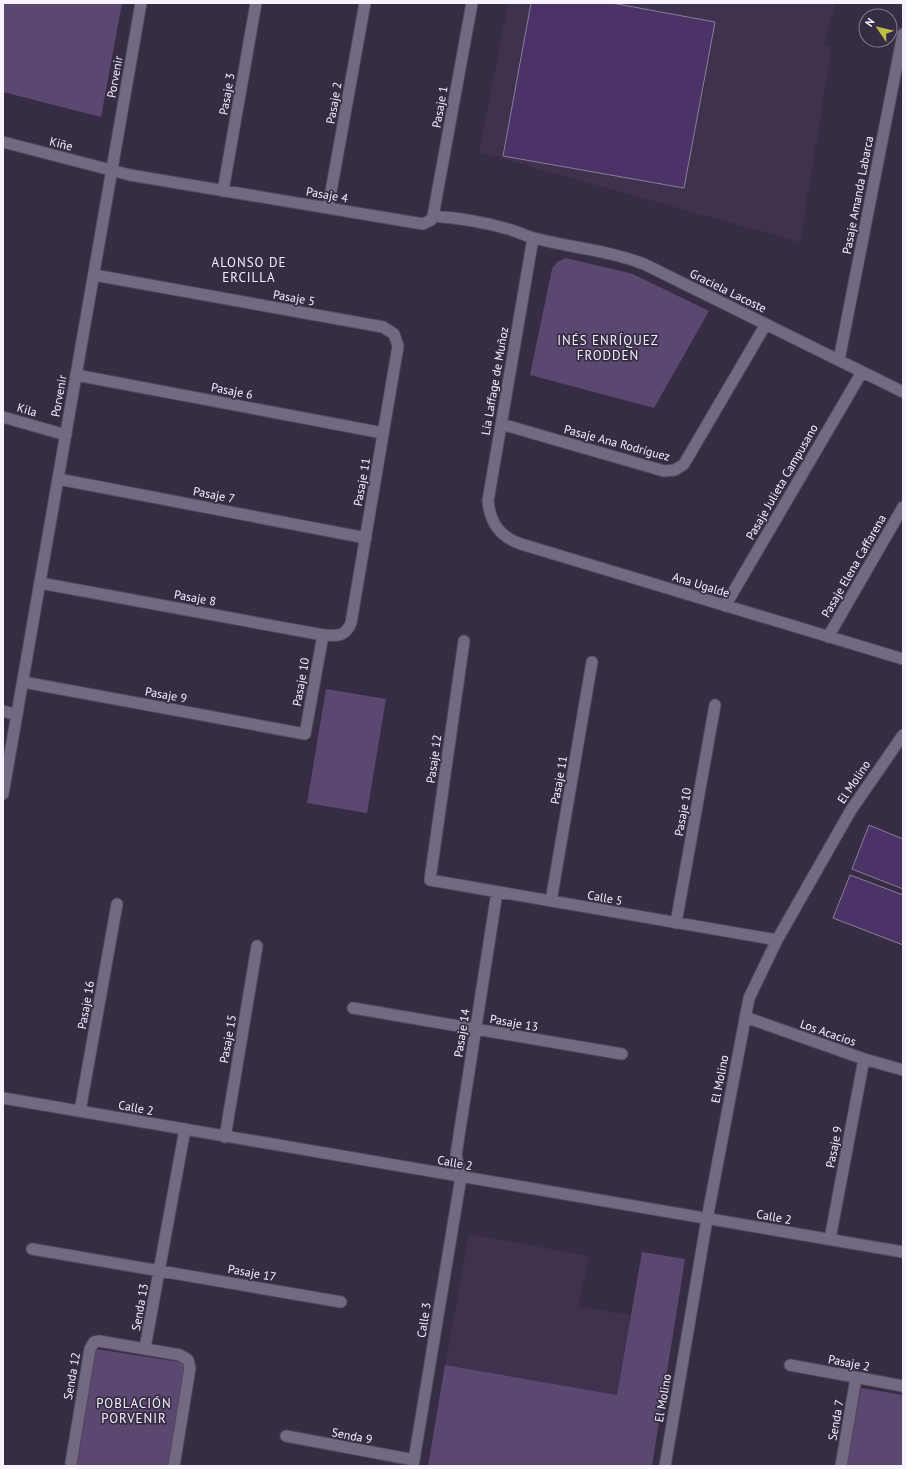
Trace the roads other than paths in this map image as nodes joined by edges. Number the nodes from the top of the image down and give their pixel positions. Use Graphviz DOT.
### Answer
graph roads {
  1 [pos="141,3"];
  2 [pos="256,3"];
  3 [pos="365,3"];
  4 [pos="472,3"];
  5 [pos="903,34"];
  6 [pos="3,142"];
  7 [pos="112,170"];
  8 [pos="223,190"];
  9 [pos="328,208"];
  10 [pos="433,216"];
  11 [pos="533,238"];
  12 [pos="94,275"];
  13 [pos="766,324"];
  14 [pos="394,334"];
  15 [pos="839,360"];
  16 [pos="862,372"];
  17 [pos="76,375"];
  18 [pos="903,392"];
  19 [pos="3,417"];
  20 [pos="502,424"];
  21 [pos="383,433"];
  22 [pos="66,435"];
  23 [pos="58,479"];
  24 [pos="903,507"];
  25 [pos="496,528"];
  26 [pos="366,538"];
  27 [pos="40,583"];
  28 [pos="725,606"];
  29 [pos="344,634"];
  30 [pos="323,635"];
  31 [pos="828,637"];
  32 [pos="464,641"];
  33 [pos="903,659"];
  34 [pos="592,662"];
  35 [pos="23,682"];
  36 [pos="716,705"];
  37 [pos="3,711"];
  38 [pos="17,715"];
  39 [pos="305,734"];
  40 [pos="903,735"];
  41 [pos="3,794"];
  42 [pos="430,880"];
  43 [pos="497,892"];
  44 [pos="551,901"];
  45 [pos="117,904"];
  46 [pos="676,923"];
  47 [pos="777,940"];
  48 [pos="257,946"];
  49 [pos="353,1008"];
  50 [pos="745,1017"];
  51 [pos="475,1029"];
  52 [pos="622,1054"];
  53 [pos="864,1059"];
  54 [pos="903,1070"];
  55 [pos="3,1098"];
  56 [pos="80,1112"];
  57 [pos="185,1130"];
  58 [pos="225,1136"];
  59 [pos="461,1177"];
  60 [pos="707,1219"];
  61 [pos="830,1239"];
  62 [pos="32,1249"];
  63 [pos="903,1252"];
  64 [pos="159,1271"];
  65 [pos="341,1302"];
  66 [pos="145,1348"];
  67 [pos="790,1365"];
  68 [pos="856,1378"];
  69 [pos="903,1386"];
  70 [pos="286,1436"];
  71 [pos="414,1463"];
  72 [pos="72,1466"];
  73 [pos="174,1466"];
  74 [pos="664,1466"];
  75 [pos="841,1466"];
  1 -- 7 [label="street, Porvenir"];
  2 -- 8 [label="street, Pasaje 3"];
  3 -- 9 [label="street, Pasaje 2"];
  4 -- 10 [label="street, Pasaje 1"];
  5 -- 15 [label="street, Pasaje Amanda Labarca"];
  6 -- 7 [label="street, Kiñe"];
  7 -- 8 [label="street, Pasaje 4"];
  7 -- 12 [label="street, Porvenir"];
  8 -- 9 [label="street, Pasaje 4"];
  9 -- 10 [label="street, Pasaje 4"];
  10 -- 11 [label="street, Pasaje 4"];
  11 -- 13 [label="street, Graciela Lacoste"];
  11 -- 20 [label="street, Lía Laffage de Muñoz"];
  12 -- 14 [label="street, Pasaje 5"];
  12 -- 17 [label="street, Porvenir"];
  13 -- 15 [label="street, Graciela Lacoste"];
  13 -- 20 [label="street, Pasaje Ana Rodríguez"];
  14 -- 21 [label="street, Pasaje 11"];
  15 -- 16 [label="street, Graciela Lacoste"];
  16 -- 18 [label="street, Graciela Lacoste"];
  16 -- 28 [label="street, Pasaje Julieta Campusano"];
  17 -- 21 [label="street, Pasaje 6"];
  17 -- 22 [label="street, Porvenir"];
  19 -- 22 [label="street, Kila"];
  20 -- 25 [label="street, Lía Laffage de Muñoz"];
  21 -- 26 [label="street, Pasaje 11"];
  22 -- 23 [label="street, Porvenir"];
  23 -- 26 [label="street, Pasaje 7"];
  23 -- 27 [label="street, Porvenir"];
  24 -- 31 [label="street, Pasaje Elena Caffarena"];
  25 -- 28 [label="street, Ana Ugalde"];
  26 -- 29 [label="street, Pasaje 11"];
  27 -- 30 [label="street, Pasaje 8"];
  27 -- 35 [label="street, Porvenir"];
  28 -- 31 [label="street, Ana Ugalde"];
  29 -- 30 [label="street, Pasaje 8"];
  30 -- 39 [label="street, Pasaje 10"];
  31 -- 33 [label="street, Ana Ugalde"];
  32 -- 42 [label="street, Pasaje 12"];
  34 -- 44 [label="street, Pasaje 11"];
  35 -- 38 [label="street, Porvenir"];
  35 -- 39 [label="street, Pasaje 9"];
  36 -- 46 [label="street, Pasaje 10"];
  37 -- 38 [label="street"];
  38 -- 41 [label="street, Porvenir"];
  40 -- 47 [label="street, El Molino"];
  42 -- 43 [label="street, Calle 5"];
  43 -- 44 [label="street, Calle 5"];
  43 -- 51 [label="street, Pasaje 14"];
  44 -- 46 [label="street, Calle 5"];
  45 -- 56 [label="street, Pasaje 16"];
  46 -- 47 [label="street, Calle 5"];
  47 -- 50 [label="street, El Molino"];
  48 -- 58 [label="street, Pasaje 15"];
  49 -- 51 [label="street, Pasaje 13"];
  50 -- 53 [label="street, Los Acacios"];
  50 -- 60 [label="street, El Molino"];
  51 -- 52 [label="street, Pasaje 13"];
  51 -- 59 [label="street, Pasaje 14"];
  53 -- 54 [label="street, Los Acacios"];
  53 -- 61 [label="street, Pasaje 9"];
  55 -- 56 [label="street, Calle 2"];
  56 -- 57 [label="street, Calle 2"];
  57 -- 58 [label="street, Calle 2"];
  57 -- 64 [label="street"];
  58 -- 59 [label="street, Calle 2"];
  59 -- 60 [label="street, Calle 2"];
  59 -- 71 [label="street, Calle 3"];
  60 -- 61 [label="street, Calle 2"];
  60 -- 74 [label="street, El Molino"];
  61 -- 63 [label="street, Calle 2"];
  62 -- 64 [label="street, Pasaje 17"];
  64 -- 65 [label="street, Pasaje 17"];
  64 -- 66 [label="street, Senda 13"];
  66 -- 72 [label="street, Senda 12"];
  66 -- 73 [label="street"];
  67 -- 68 [label="street, Pasaje 2"];
  68 -- 69 [label="street, Pasaje 2"];
  68 -- 75 [label="street, Senda 7"];
  70 -- 71 [label="street, Senda 9"];
}
